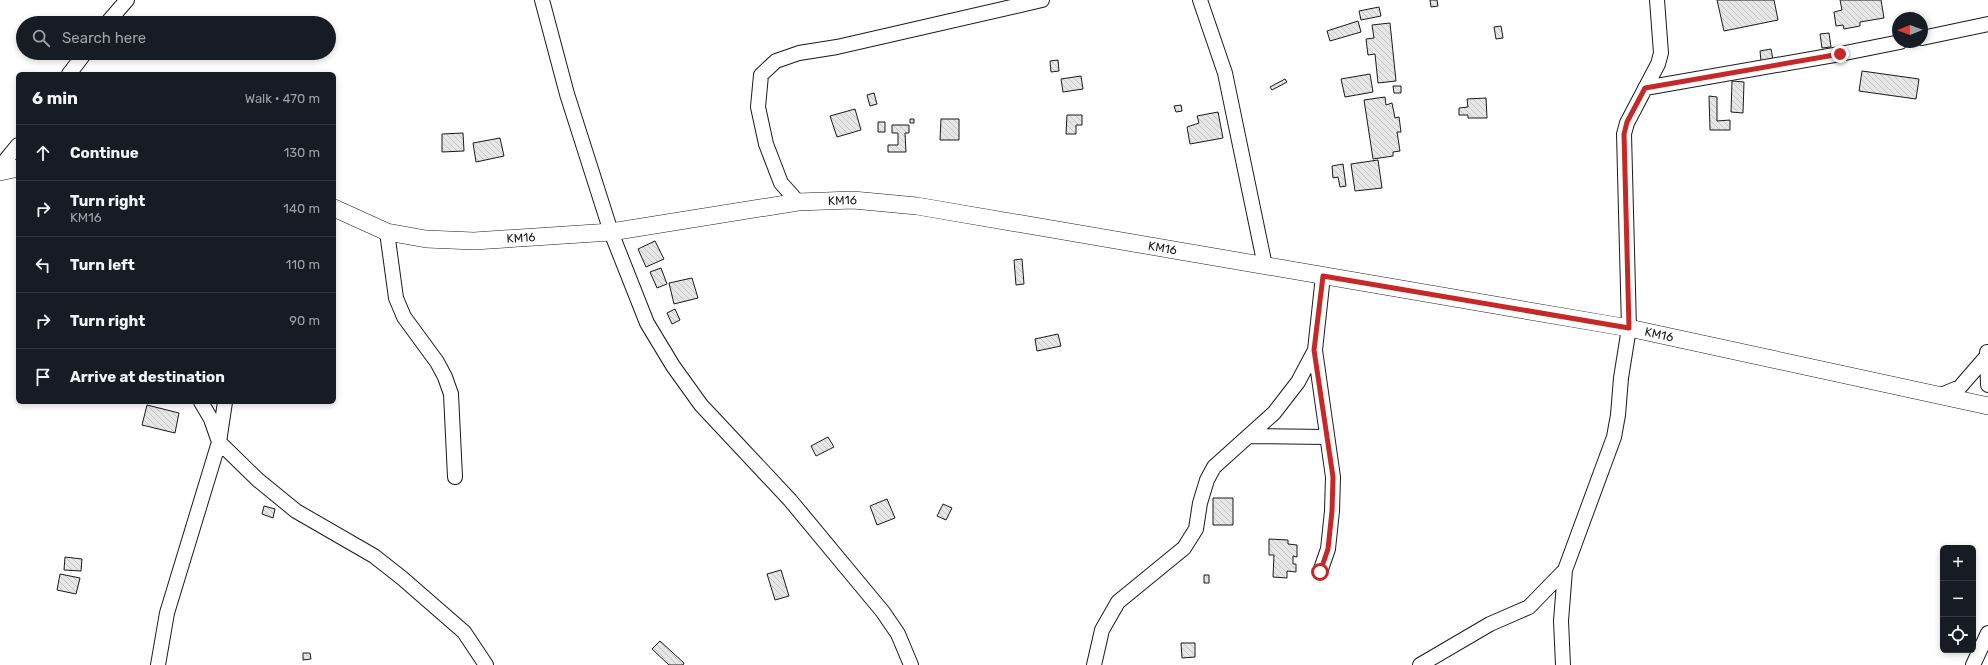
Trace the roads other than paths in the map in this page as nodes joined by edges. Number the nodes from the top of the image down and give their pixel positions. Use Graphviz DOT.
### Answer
graph roads {
  1 [pos="127,0"];
  2 [pos="542,0"];
  3 [pos="1042,0"];
  4 [pos="1200,0"];
  5 [pos="1657,0"];
  6 [pos="113,16"];
  7 [pos="1988,24"];
  8 [pos="1928,37"];
  9 [pos="1892,44"];
  10 [pos="80,60"];
  11 [pos="71,72"];
  12 [pos="1645,88"];
  13 [pos="16,147"];
  14 [pos="0,167"];
  15 [pos="16,168"];
  16 [pos="0,172"];
  17 [pos="798,202"];
  18 [pos="336,209"];
  19 [pos="386,232"];
  20 [pos="611,232"];
  21 [pos="1265,266"];
  22 [pos="1323,276"];
  23 [pos="1629,328"];
  24 [pos="1314,350"];
  25 [pos="1987,353"];
  26 [pos="1988,386"];
  27 [pos="1941,395"];
  28 [pos="202,404"];
  29 [pos="225,404"];
  30 [pos="1988,406"];
  31 [pos="1249,436"];
  32 [pos="1326,437"];
  33 [pos="219,442"];
  34 [pos="455,477"];
  35 [pos="1565,570"];
  36 [pos="1320,572"];
  37 [pos="1988,633"];
  38 [pos="158,665"];
  39 [pos="486,665"];
  40 [pos="911,665"];
  41 [pos="1094,665"];
  42 [pos="1420,665"];
  43 [pos="1563,665"];
  44 [pos="1973,665"];
  1 -- 6 [label="street"];
  2 -- 20 [label="street"];
  3 -- 17 [label="street"];
  4 -- 21 [label="street"];
  5 -- 12 [label="street"];
  7 -- 8 [label="street"];
  9 -- 12 [label="street"];
  10 -- 11 [label="street"];
  12 -- 23 [label="street"];
  13 -- 14 [label="street"];
  15 -- 16 [label="street"];
  17 -- 20 [label="street, KM16"];
  17 -- 21 [label="street, KM16"];
  18 -- 19 [label="street, KM16"];
  19 -- 20 [label="street, KM16"];
  19 -- 34 [label="street"];
  20 -- 40 [label="street"];
  21 -- 22 [label="street, KM16"];
  22 -- 23 [label="street, KM16"];
  22 -- 24 [label="street"];
  23 -- 27 [label="street, KM16"];
  23 -- 35 [label="street"];
  24 -- 31 [label="street"];
  24 -- 32 [label="street"];
  25 -- 26 [label="street"];
  25 -- 27 [label="street"];
  27 -- 30 [label="street, KM16"];
  28 -- 33 [label="street"];
  29 -- 33 [label="street"];
  31 -- 32 [label="street"];
  31 -- 41 [label="street"];
  32 -- 36 [label="street"];
  33 -- 38 [label="street"];
  33 -- 39 [label="street"];
  35 -- 42 [label="street"];
  35 -- 43 [label="street"];
  37 -- 44 [label="street"];
}
